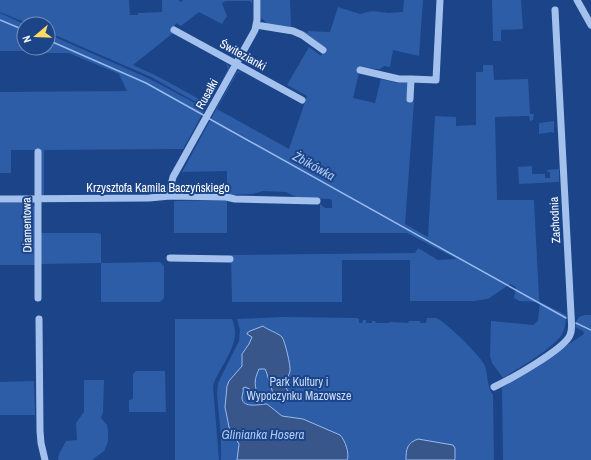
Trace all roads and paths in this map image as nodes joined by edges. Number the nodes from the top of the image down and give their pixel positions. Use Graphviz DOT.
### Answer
graph roads {
  1 [pos="257,0"];
  2 [pos="440,0"];
  3 [pos="577,0"];
  4 [pos="555,10"];
  5 [pos="582,10"];
  6 [pos="591,10"];
  7 [pos="256,25"];
  8 [pos="591,25"];
  9 [pos="174,30"];
  10 [pos="323,50"];
  11 [pos="236,64"];
  12 [pos="360,70"];
  13 [pos="414,80"];
  14 [pos="410,99"];
  15 [pos="302,100"];
  16 [pos="38,152"];
  17 [pos="170,196"];
  18 [pos="0,199"];
  19 [pos="37,199"];
  20 [pos="317,201"];
  21 [pos="170,258"];
  22 [pos="230,259"];
  23 [pos="38,298"];
  24 [pos="39,319"];
  25 [pos="494,387"];
  26 [pos="45,460"];
  1 -- 7 [label="street, Rusałki"];
  2 -- 13 [label="street"];
  3 -- 5 [label="street"];
  4 -- 25 [label="street, Zachodnia"];
  5 -- 6 [label="street"];
  5 -- 8 [label="street"];
  7 -- 10 [label="street"];
  7 -- 11 [label="street, Rusałki"];
  9 -- 11 [label="street, Świtezianki"];
  11 -- 15 [label="street, Świtezianki"];
  11 -- 17 [label="street, Rusałki"];
  12 -- 13 [label="street"];
  13 -- 14 [label="street"];
  16 -- 19 [label="street, Diamentowa"];
  17 -- 19 [label="street, Krzysztofa Kamila Baczyńskiego"];
  17 -- 20 [label="street, Krzysztofa Kamila Baczyńskiego"];
  18 -- 19 [label="street, Krzysztofa Kamila Baczyńskiego"];
  19 -- 23 [label="street, Diamentowa"];
  21 -- 22 [label="street"];
  24 -- 26 [label="street"];
}
